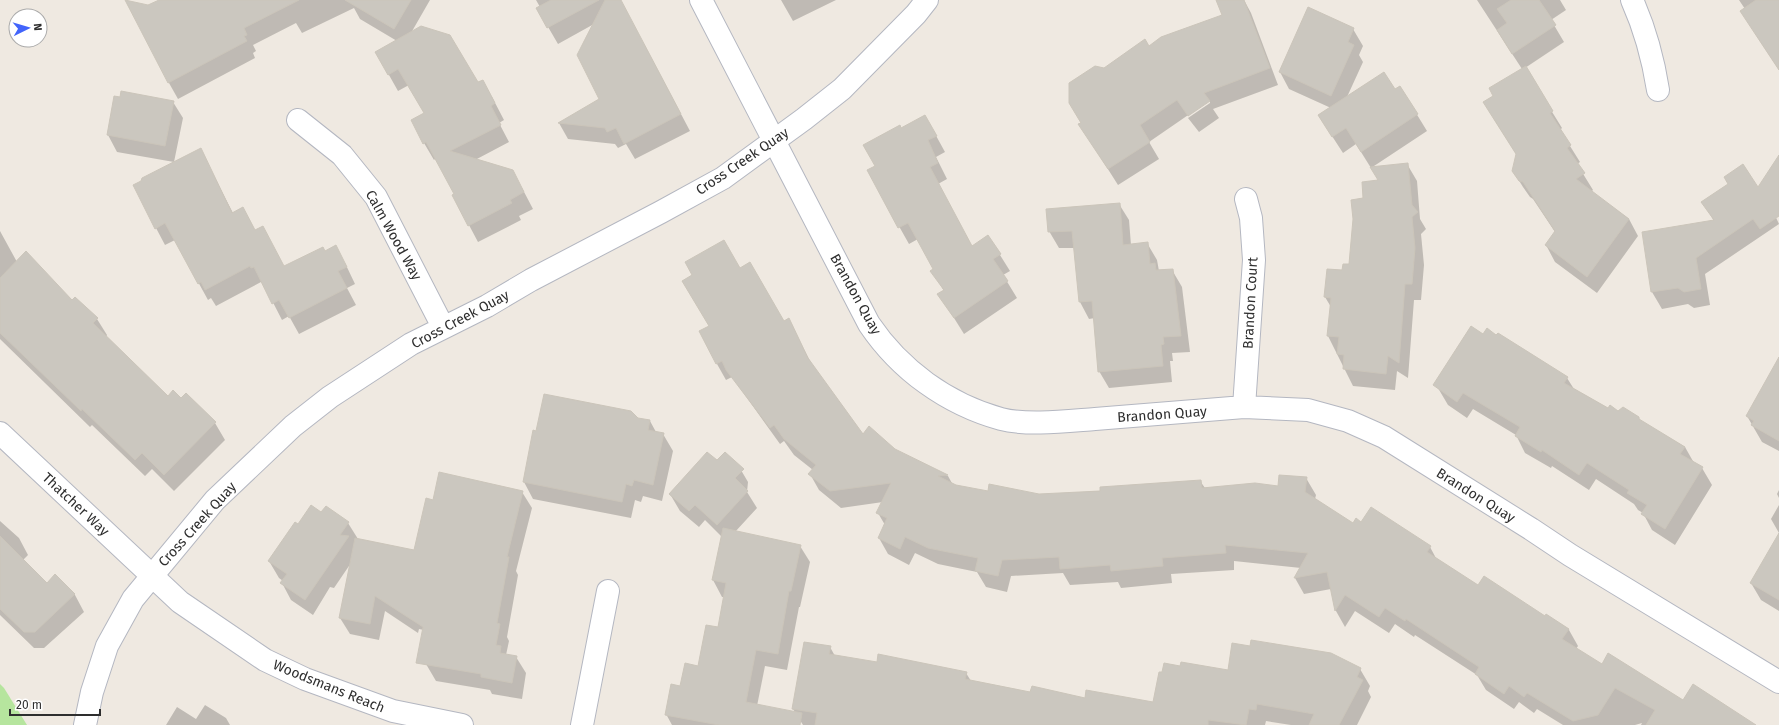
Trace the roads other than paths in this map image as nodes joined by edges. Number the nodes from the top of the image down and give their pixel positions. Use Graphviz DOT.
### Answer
graph roads {
  1 [pos="701,0"];
  2 [pos="927,0"];
  3 [pos="1632,0"];
  4 [pos="1658,90"];
  5 [pos="298,120"];
  6 [pos="774,140"];
  7 [pos="1246,199"];
  8 [pos="443,327"];
  9 [pos="1244,408"];
  10 [pos="0,433"];
  11 [pos="152,574"];
  12 [pos="608,591"];
  13 [pos="1779,682"];
  14 [pos="86,725"];
  15 [pos="462,725"];
  16 [pos="582,725"];
  1 -- 6 [label="street, Brandon Quay"];
  2 -- 6 [label="street, Cross Creek Quay"];
  3 -- 4 [label="street"];
  5 -- 8 [label="street, Calm Wood Way"];
  6 -- 8 [label="street, Cross Creek Quay"];
  6 -- 9 [label="street, Brandon Quay"];
  7 -- 9 [label="street, Brandon Court"];
  8 -- 11 [label="street, Cross Creek Quay"];
  9 -- 13 [label="street, Brandon Quay"];
  10 -- 11 [label="street, Thatcher Way"];
  11 -- 14 [label="street, Cross Creek Quay"];
  11 -- 15 [label="street, Woodsmans Reach"];
  12 -- 16 [label="street"];
}
